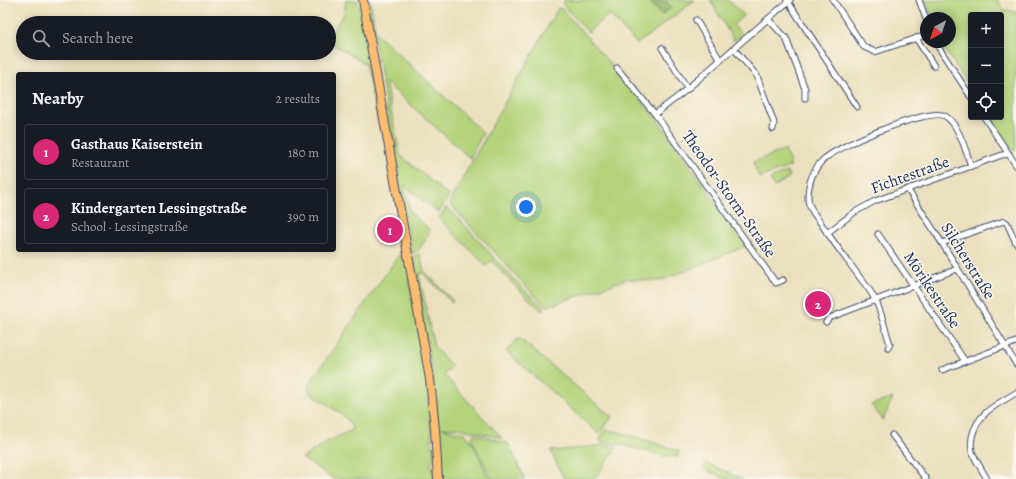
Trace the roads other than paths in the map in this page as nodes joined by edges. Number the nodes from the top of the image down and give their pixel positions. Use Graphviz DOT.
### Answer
graph roads {
  1 [pos="363,0"];
  2 [pos="788,0"];
  3 [pos="833,0"];
  4 [pos="919,0"];
  5 [pos="923,12"];
  6 [pos="768,19"];
  7 [pos="696,20"];
  8 [pos="920,37"];
  9 [pos="916,38"];
  10 [pos="662,48"];
  11 [pos="939,48"];
  12 [pos="734,49"];
  13 [pos="720,60"];
  14 [pos="934,66"];
  15 [pos="617,68"];
  16 [pos="688,88"];
  17 [pos="968,92"];
  18 [pos="805,98"];
  19 [pos="857,107"];
  20 [pos="655,114"];
  21 [pos="986,120"];
  22 [pos="773,129"];
  23 [pos="1009,154"];
  24 [pos="971,166"];
  25 [pos="1016,166"];
  26 [pos="908,190"];
  27 [pos="827,233"];
  28 [pos="878,234"];
  29 [pos="942,243"];
  30 [pos="1016,243"];
  31 [pos="957,269"];
  32 [pos="783,280"];
  33 [pos="914,286"];
  34 [pos="875,300"];
  35 [pos="826,322"];
  36 [pos="1016,342"];
  37 [pos="1005,346"];
  38 [pos="888,348"];
  39 [pos="965,361"];
  40 [pos="1016,364"];
  41 [pos="942,370"];
  42 [pos="1016,392"];
  43 [pos="892,435"];
  44 [pos="438,479"];
  45 [pos="926,479"];
  46 [pos="987,479"];
  1 -- 44 [label="main road"];
  2 -- 6 [label="street"];
  2 -- 19 [label="street"];
  3 -- 9 [label="street"];
  4 -- 5 [label="street"];
  6 -- 12 [label="street"];
  6 -- 18 [label="street"];
  7 -- 13 [label="street"];
  8 -- 9 [label="street"];
  9 -- 14 [label="street"];
  10 -- 16 [label="street"];
  11 -- 17 [label="street"];
  12 -- 13 [label="street"];
  12 -- 22 [label="street"];
  13 -- 16 [label="street"];
  15 -- 20 [label="street"];
  16 -- 20 [label="street"];
  20 -- 32 [label="street, Theodor-Storm-Straße"];
  21 -- 23 [label="street"];
  23 -- 24 [label="street, Fichtestraße"];
  23 -- 25 [label="street"];
  24 -- 26 [label="street, Fichtestraße"];
  24 -- 27 [label="street"];
  26 -- 27 [label="street, Fichtestraße"];
  26 -- 29 [label="street, Silcherstraße"];
  27 -- 34 [label="street"];
  28 -- 33 [label="street, Mörikestraße"];
  29 -- 30 [label="street"];
  29 -- 31 [label="street, Silcherstraße"];
  31 -- 33 [label="street"];
  31 -- 37 [label="street, Silcherstraße"];
  33 -- 34 [label="street"];
  33 -- 39 [label="street, Mörikestraße"];
  34 -- 35 [label="street"];
  34 -- 38 [label="street"];
  36 -- 37 [label="street"];
  37 -- 39 [label="street"];
  37 -- 40 [label="street, Silcherstraße"];
  39 -- 41 [label="street"];
  42 -- 46 [label="street"];
  43 -- 45 [label="street"];
}
